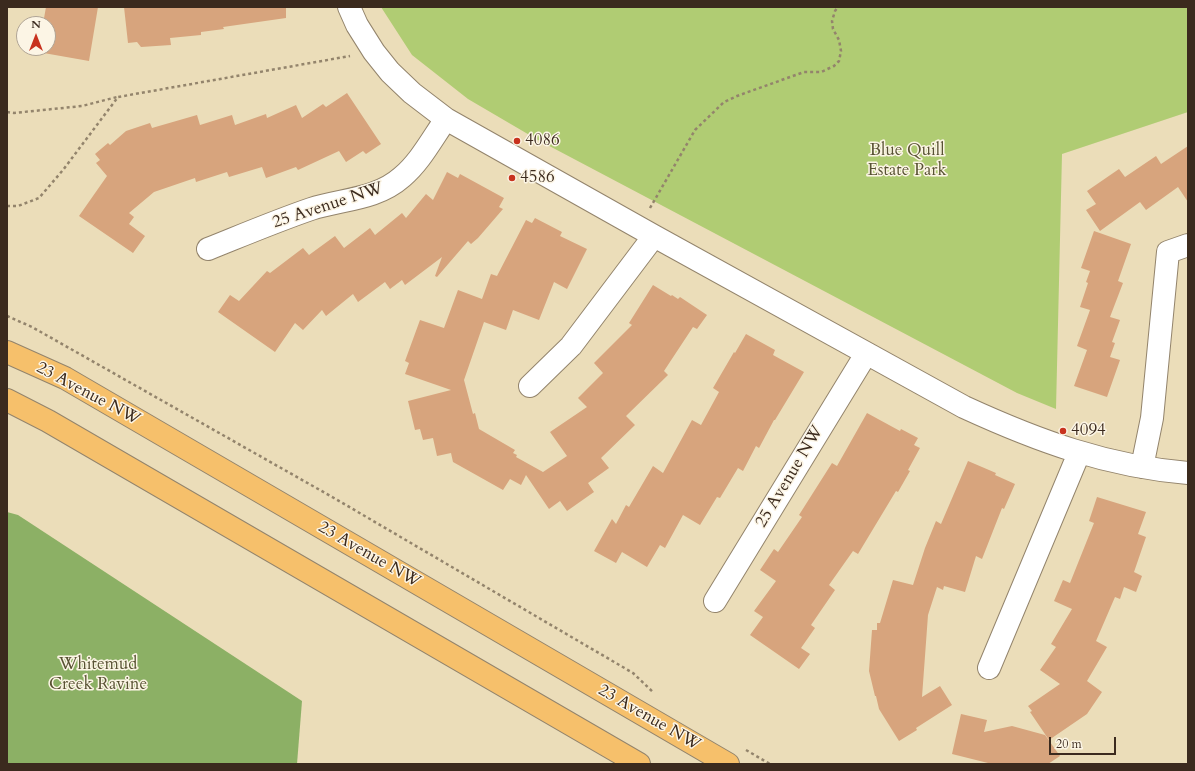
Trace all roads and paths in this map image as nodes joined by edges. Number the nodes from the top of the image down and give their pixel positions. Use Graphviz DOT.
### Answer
graph roads {
  1 [pos="349,7"];
  2 [pos="838,7"];
  3 [pos="374,52"];
  4 [pos="118,97"];
  5 [pos="7,112"];
  6 [pos="446,119"];
  7 [pos="7,206"];
  8 [pos="648,232"];
  9 [pos="1188,245"];
  10 [pos="208,248"];
  11 [pos="7,316"];
  12 [pos="7,352"];
  13 [pos="866,354"];
  14 [pos="530,386"];
  15 [pos="7,400"];
  16 [pos="1079,453"];
  17 [pos="1142,467"];
  18 [pos="1188,473"];
  19 [pos="715,601"];
  20 [pos="989,668"];
  21 [pos="658,698"];
  22 [pos="743,749"];
  23 [pos="638,764"];
  24 [pos="728,764"];
  25 [pos="770,764"];
  1 -- 3 [label="street"];
  2 -- 8 [label="path"];
  3 -- 4 [label="path"];
  3 -- 6 [label="street"];
  4 -- 5 [label="path"];
  4 -- 7 [label="path"];
  6 -- 8 [label="street"];
  6 -- 10 [label="street, 25 Avenue NW"];
  8 -- 13 [label="street"];
  8 -- 14 [label="street"];
  9 -- 17 [label="street"];
  11 -- 21 [label="path"];
  12 -- 24 [label="main road, 23 Avenue NW"];
  13 -- 16 [label="street"];
  13 -- 19 [label="street, 25 Avenue NW"];
  15 -- 23 [label="main road"];
  16 -- 17 [label="street"];
  16 -- 20 [label="street"];
  17 -- 18 [label="street"];
  22 -- 25 [label="path"];
}
